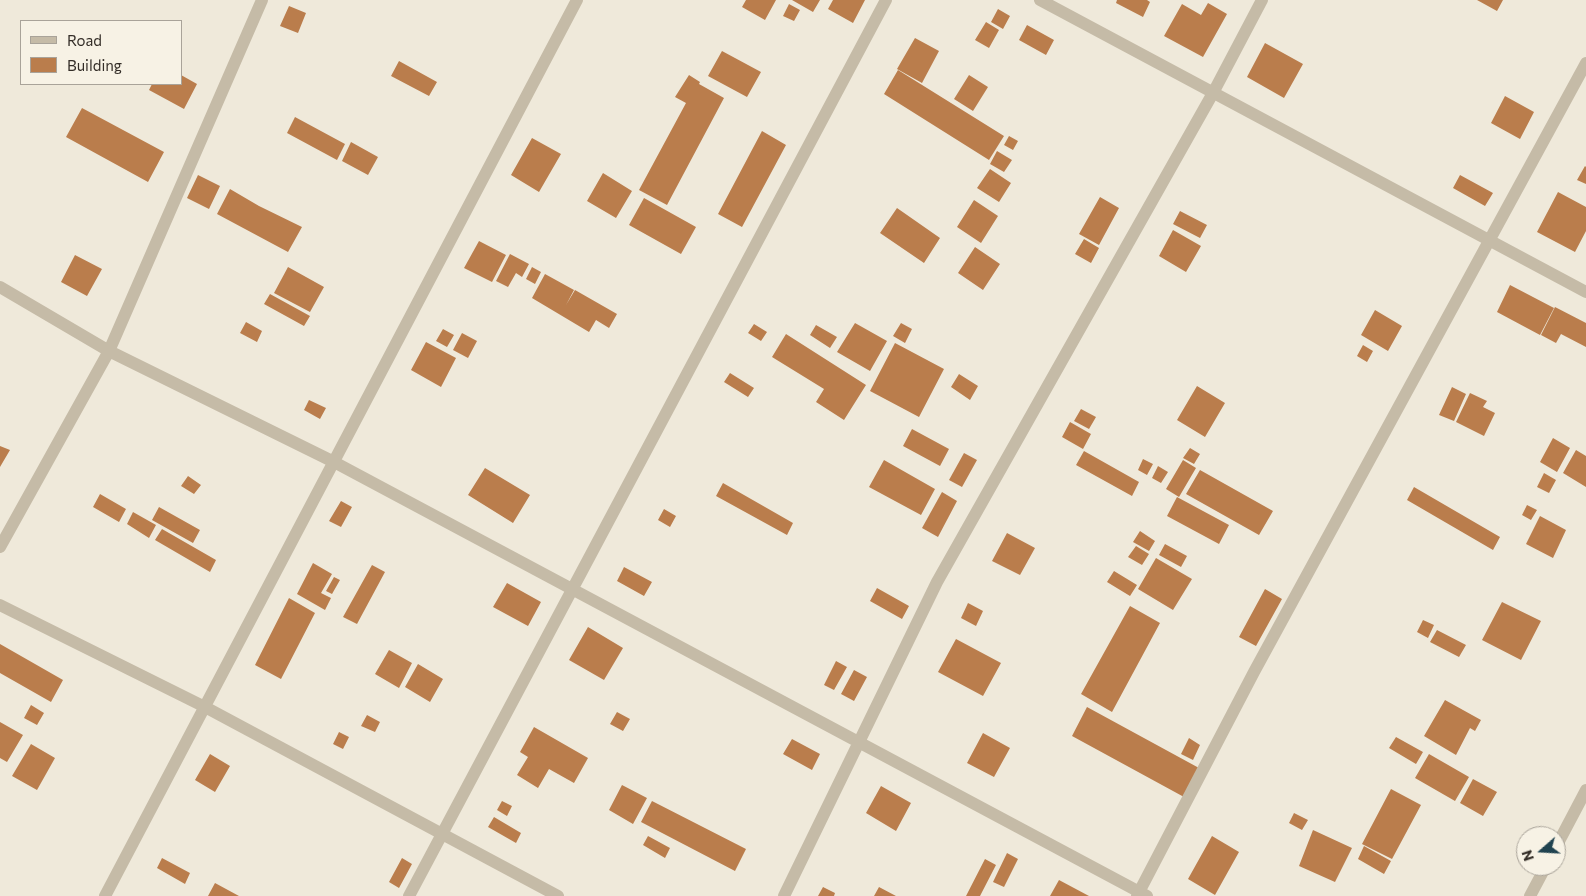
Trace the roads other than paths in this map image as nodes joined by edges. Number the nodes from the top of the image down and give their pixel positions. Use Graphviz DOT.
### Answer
graph roads {
  1 [pos="262,0"];
  2 [pos="577,0"];
  3 [pos="886,0"];
  4 [pos="1040,0"];
  5 [pos="1262,0"];
  6 [pos="1586,63"];
  7 [pos="1213,93"];
  8 [pos="1489,240"];
  9 [pos="0,288"];
  10 [pos="1586,292"];
  11 [pos="109,351"];
  12 [pos="334,462"];
  13 [pos="0,547"];
  14 [pos="572,589"];
  15 [pos="0,605"];
  16 [pos="205,706"];
  17 [pos="859,742"];
  18 [pos="1586,790"];
  19 [pos="1566,828"];
  20 [pos="442,834"];
  21 [pos="1541,876"];
  22 [pos="1141,895"];
  23 [pos="105,896"];
  24 [pos="409,896"];
  25 [pos="558,896"];
  26 [pos="784,896"];
  27 [pos="1530,896"];
  1 -- 11 [label="street"];
  2 -- 12 [label="street"];
  3 -- 14 [label="street"];
  4 -- 7 [label="street"];
  5 -- 7 [label="street"];
  6 -- 8 [label="street"];
  7 -- 8 [label="street"];
  7 -- 17 [label="street"];
  8 -- 10 [label="street"];
  8 -- 22 [label="street"];
  9 -- 11 [label="street"];
  11 -- 12 [label="street"];
  11 -- 13 [label="street"];
  12 -- 14 [label="street"];
  12 -- 16 [label="street"];
  14 -- 17 [label="street"];
  14 -- 20 [label="street"];
  15 -- 16 [label="street"];
  16 -- 20 [label="street"];
  16 -- 23 [label="street"];
  17 -- 22 [label="street"];
  17 -- 26 [label="street"];
  18 -- 19 [label="street"];
  20 -- 24 [label="street"];
  20 -- 25 [label="street"];
  21 -- 27 [label="street"];
}
